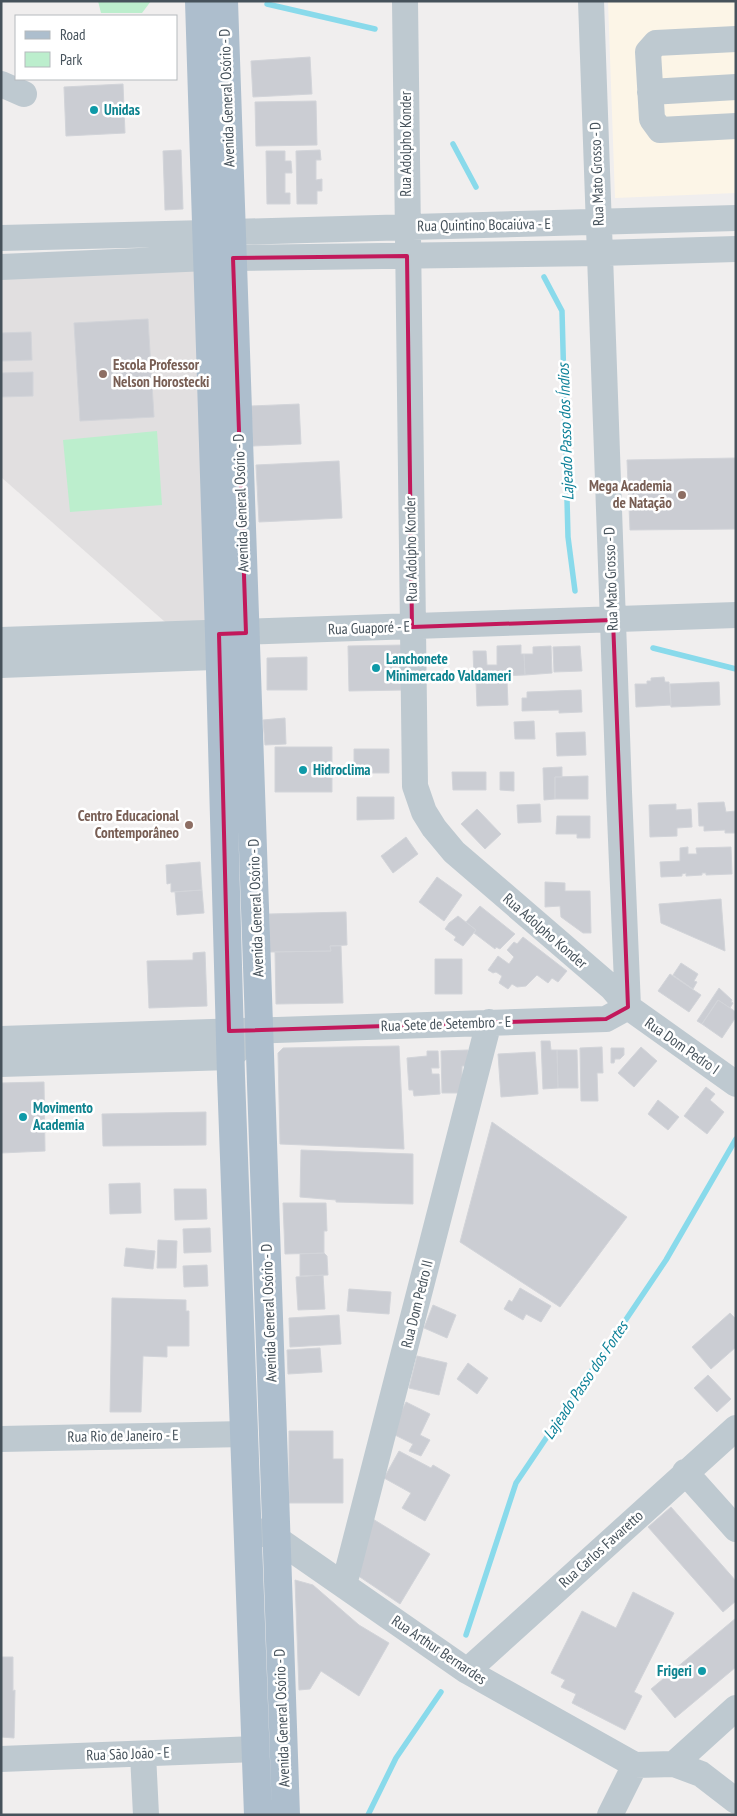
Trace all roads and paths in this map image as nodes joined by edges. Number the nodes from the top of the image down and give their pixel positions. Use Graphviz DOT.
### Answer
graph roads {
  1 [pos="199,1"];
  2 [pos="224,1"];
  3 [pos="405,1"];
  4 [pos="591,1"];
  5 [pos="736,39"];
  6 [pos="736,87"];
  7 [pos="650,92"];
  8 [pos="736,126"];
  9 [pos="736,218"];
  10 [pos="599,222"];
  11 [pos="406,227"];
  12 [pos="64,236"];
  13 [pos="1,238"];
  14 [pos="220,245"];
  15 [pos="736,249"];
  16 [pos="600,253"];
  17 [pos="407,256"];
  18 [pos="66,264"];
  19 [pos="1,267"];
  20 [pos="736,615"];
  21 [pos="612,620"];
  22 [pos="412,627"];
  23 [pos="1,640"];
  24 [pos="233,645"];
  25 [pos="1,665"];
  26 [pos="628,1007"];
  27 [pos="489,1022"];
  28 [pos="260,1030"];
  29 [pos="1,1039"];
  30 [pos="230,1044"];
  31 [pos="1,1064"];
  32 [pos="736,1084"];
  33 [pos="736,1428"];
  34 [pos="245,1434"];
  35 [pos="1,1439"];
  36 [pos="686,1472"];
  37 [pos="248,1527"];
  38 [pos="736,1529"];
  39 [pos="277,1540"];
  40 [pos="344,1585"];
  41 [pos="467,1671"];
  42 [pos="736,1708"];
  43 [pos="256,1749"];
  44 [pos="143,1754"];
  45 [pos="1,1759"];
  46 [pos="674,1764"];
  47 [pos="635,1766"];
  48 [pos="736,1801"];
  49 [pos="146,1815"];
  50 [pos="258,1815"];
  51 [pos="286,1815"];
  52 [pos="610,1815"];
  1 -- 14 [label="main road, Avenida General Osório - D"];
  2 -- 14 [label="main road, Avenida General Osório - D"];
  3 -- 11 [label="street, Rua Adolpho Konder"];
  4 -- 10 [label="street, Rua Mato Grosso - D"];
  5 -- 7 [label="street"];
  6 -- 7 [label="street"];
  7 -- 8 [label="street"];
  9 -- 10 [label="street, Rua Quintino Bocaiúva - E"];
  10 -- 11 [label="street, Rua Quintino Bocaiúva - E"];
  10 -- 16 [label="street, Rua Mato Grosso - D"];
  11 -- 14 [label="street, Rua Quintino Bocaiúva - E"];
  11 -- 17 [label="street, Rua Adolpho Konder"];
  12 -- 13 [label="street, Rua Quintino Bocaiúva - E"];
  12 -- 14 [label="street, Rua Quintino Bocaiúva - E"];
  12 -- 18 [label="street"];
  14 -- 17 [label="street, Rua Quintino Bocaiúva - E"];
  14 -- 18 [label="street, Rua Quintino Bocaiúva - E"];
  14 -- 24 [label="main road, Avenida General Osório - D"];
  15 -- 16 [label="street, Rua Quintino Bocaiúva - E"];
  16 -- 17 [label="street, Rua Quintino Bocaiúva - E"];
  16 -- 21 [label="street, Rua Mato Grosso - D"];
  17 -- 22 [label="street, Rua Adolpho Konder"];
  18 -- 19 [label="street, Rua Quintino Bocaiúva - E"];
  20 -- 21 [label="street, Rua Guaporé - E"];
  21 -- 22 [label="street, Rua Guaporé - E"];
  21 -- 26 [label="street, Rua Mato Grosso - D"];
  22 -- 24 [label="street, Rua Guaporé - E"];
  22 -- 26 [label="street, Rua Adolpho Konder"];
  23 -- 24 [label="street, Rua Guaporé - E"];
  24 -- 25 [label="street, Rua Guaporé - E"];
  24 -- 28 [label="main road, Avenida General Osório - D"];
  24 -- 30 [label="main road, Avenida General Osório - D"];
  26 -- 27 [label="street, Rua Sete de Setembro - E"];
  26 -- 32 [label="street, Rua Dom Pedro I"];
  27 -- 28 [label="street, Rua Sete de Setembro - E"];
  27 -- 40 [label="street, Rua Dom Pedro II"];
  28 -- 30 [label="street, Rua Sete de Setembro - E"];
  28 -- 39 [label="main road, Avenida General Osório - D"];
  29 -- 30 [label="street, Rua Sete de Setembro - E"];
  30 -- 31 [label="street, Rua Sete de Setembro - E"];
  30 -- 34 [label="main road, Avenida General Osório - D"];
  33 -- 36 [label="street, Rua Carlos Favaretto"];
  34 -- 35 [label="street, Rua Rio de Janeiro - E"];
  34 -- 37 [label="main road, Avenida General Osório - D"];
  36 -- 38 [label="street"];
  36 -- 41 [label="street, Rua Carlos Favaretto"];
  37 -- 39 [label="street, Rua Arthur Bernardes"];
  37 -- 43 [label="main road, Avenida General Osório - D"];
  39 -- 40 [label="street, Rua Arthur Bernardes"];
  39 -- 51 [label="main road, Avenida General Osório - D"];
  40 -- 41 [label="street, Rua Arthur Bernardes"];
  41 -- 47 [label="street, Rua Arthur Bernardes"];
  42 -- 46 [label="street"];
  43 -- 44 [label="street, Rua São João - E"];
  43 -- 50 [label="main road, Avenida General Osório - D"];
  44 -- 45 [label="street, Rua São João - E"];
  44 -- 49 [label="street"];
  46 -- 47 [label="street"];
  46 -- 48 [label="street"];
  47 -- 52 [label="street"];
}
